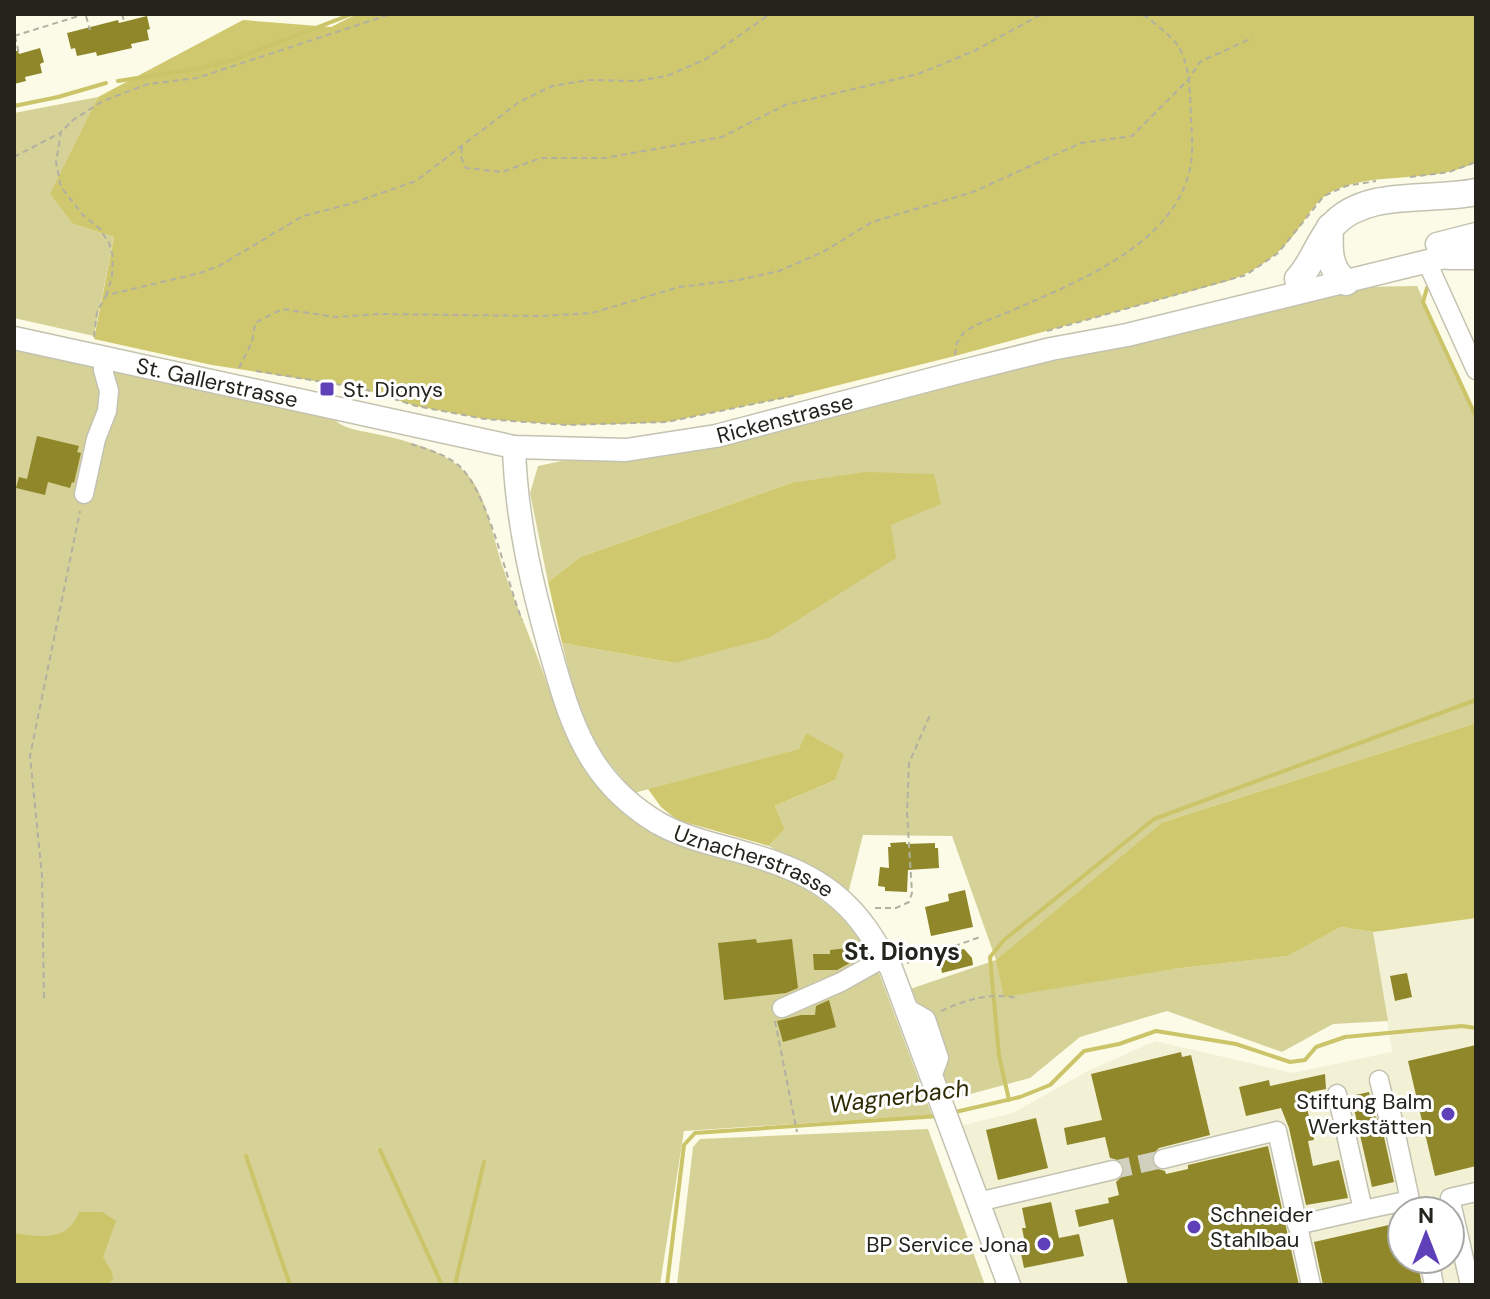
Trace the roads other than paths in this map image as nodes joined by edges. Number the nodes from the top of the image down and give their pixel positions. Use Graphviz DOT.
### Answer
graph roads {
  1 [pos="1476,192"];
  2 [pos="1330,227"];
  3 [pos="1476,234"];
  4 [pos="1476,250"];
  5 [pos="1476,256"];
  6 [pos="1438,259"];
  7 [pos="1340,276"];
  8 [pos="1298,279"];
  9 [pos="14,338"];
  10 [pos="1048,340"];
  11 [pos="98,348"];
  12 [pos="1476,370"];
  13 [pos="514,447"];
  14 [pos="84,494"];
  15 [pos="887,963"];
  16 [pos="905,1007"];
  17 [pos="782,1008"];
  18 [pos="931,1080"];
  19 [pos="1379,1080"];
  20 [pos="1337,1094"];
  21 [pos="1163,1159"];
  22 [pos="1113,1170"];
  23 [pos="1476,1192"];
  24 [pos="1411,1195"];
  25 [pos="978,1202"];
  26 [pos="1386,1208"];
  27 [pos="1363,1210"];
  28 [pos="1297,1227"];
  29 [pos="1009,1285"];
  30 [pos="1311,1285"];
  31 [pos="1470,1285"];
  1 -- 2 [label="highway"];
  2 -- 7 [label="highway"];
  2 -- 8 [label="highway"];
  3 -- 7 [label="main road, Rickenstrasse"];
  4 -- 6 [label="main road, Rickenstrasse"];
  5 -- 6 [label="highway"];
  6 -- 7 [label="main road, Rickenstrasse"];
  6 -- 12 [label="street"];
  7 -- 8 [label="main road, Rickenstrasse"];
  7 -- 10 [label="main road, Rickenstrasse"];
  8 -- 10 [label="main road, Rickenstrasse"];
  9 -- 11 [label="main road, St. Gallerstrasse"];
  10 -- 13 [label="main road, Rickenstrasse"];
  11 -- 13 [label="main road, St. Gallerstrasse"];
  11 -- 14 [label="street"];
  13 -- 15 [label="main road, Uznacherstrasse"];
  15 -- 16 [label="main road, Uznacherstrasse"];
  15 -- 17 [label="street"];
  16 -- 18 [label="main road, Uznacherstrasse"];
  16 -- 18 [label="street"];
  18 -- 25 [label="main road, Uznacherstrasse"];
  19 -- 24 [label="street"];
  20 -- 27 [label="street"];
  21 -- 28 [label="street"];
  22 -- 25 [label="street"];
  23 -- 31 [label="street"];
  25 -- 29 [label="main road, Uznacherstrasse"];
  26 -- 27 [label="street"];
  27 -- 28 [label="street"];
  28 -- 30 [label="street"];
}
